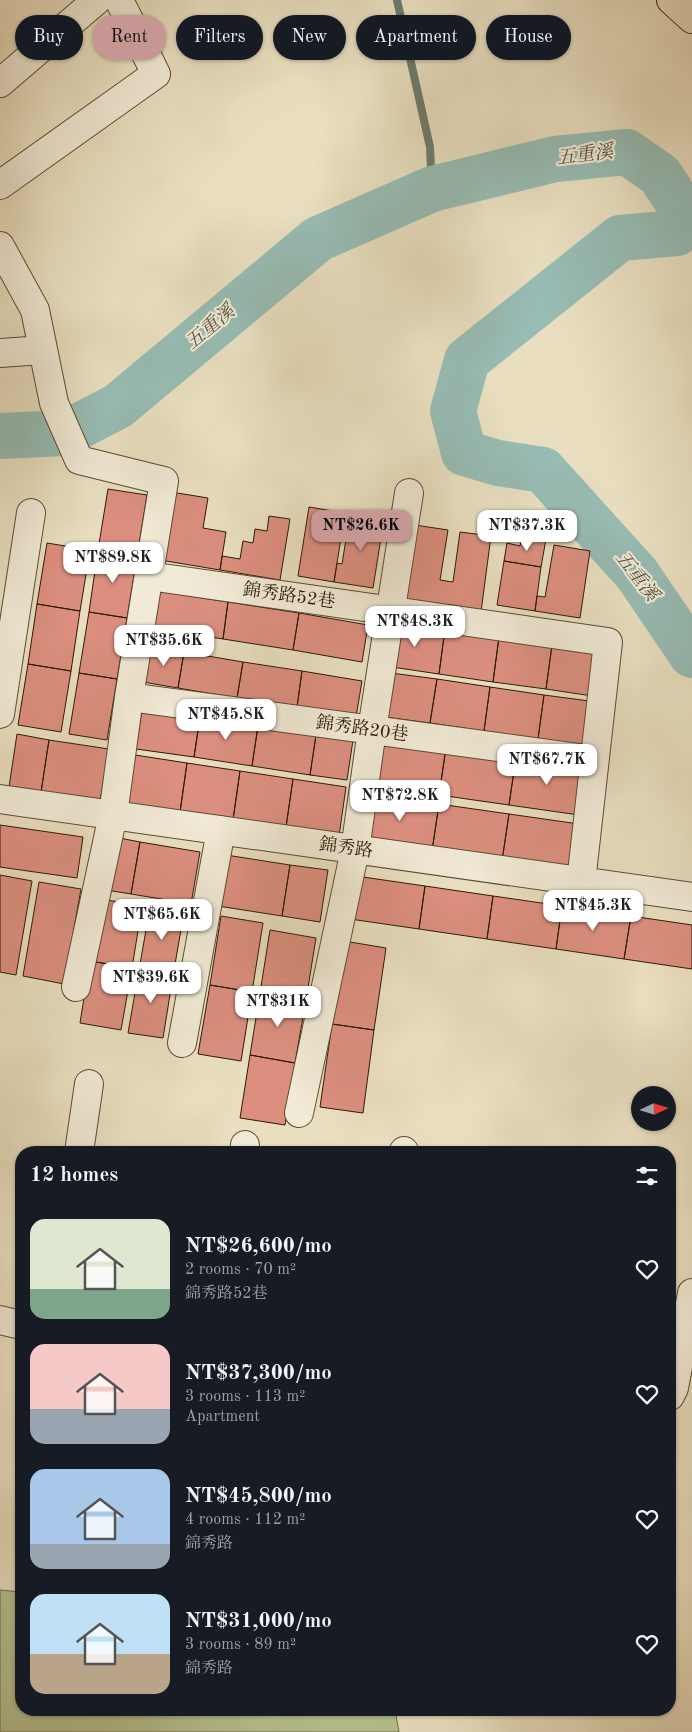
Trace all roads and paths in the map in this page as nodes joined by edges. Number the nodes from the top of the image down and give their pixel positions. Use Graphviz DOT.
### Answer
graph roads {
  1 [pos="97,0"];
  2 [pos="119,0"];
  3 [pos="671,0"];
  4 [pos="692,19"];
  5 [pos="0,83"];
  6 [pos="0,185"];
  7 [pos="0,246"];
  8 [pos="43,350"];
  9 [pos="0,353"];
  10 [pos="409,493"];
  11 [pos="31,513"];
  12 [pos="149,576"];
  13 [pos="391,610"];
  14 [pos="129,697"];
  15 [pos="0,714"];
  16 [pos="372,730"];
  17 [pos="594,760"];
  18 [pos="0,799"];
  19 [pos="113,815"];
  20 [pos="221,830"];
  21 [pos="355,850"];
  22 [pos="581,882"];
  23 [pos="692,898"];
  24 [pos="76,987"];
  25 [pos="182,1043"];
  26 [pos="89,1084"];
  27 [pos="299,1113"];
  28 [pos="80,1146"];
  29 [pos="692,1292"];
  30 [pos="0,1320"];
  31 [pos="15,1324"];
  32 [pos="679,1392"];
  1 -- 5 [label="street"];
  2 -- 6 [label="street"];
  3 -- 4 [label="main road"];
  7 -- 8 [label="street"];
  8 -- 9 [label="street"];
  8 -- 12 [label="street"];
  10 -- 13 [label="street"];
  11 -- 15 [label="street"];
  12 -- 13 [label="street, 錦秀路52巷"];
  12 -- 14 [label="street"];
  13 -- 16 [label="street"];
  13 -- 17 [label="street, 錦秀路52巷"];
  14 -- 16 [label="street, 錦秀路20巷"];
  14 -- 19 [label="street"];
  16 -- 17 [label="street, 錦秀路20巷"];
  16 -- 21 [label="street"];
  17 -- 22 [label="street"];
  18 -- 19 [label="street, 錦秀路"];
  19 -- 20 [label="street, 錦秀路"];
  19 -- 24 [label="street"];
  20 -- 21 [label="street, 錦秀路"];
  20 -- 25 [label="street"];
  21 -- 22 [label="street, 錦秀路"];
  21 -- 27 [label="street"];
  22 -- 23 [label="street, 錦秀路"];
  26 -- 28 [label="street"];
  29 -- 32 [label="street"];
  30 -- 31 [label="street"];
}
